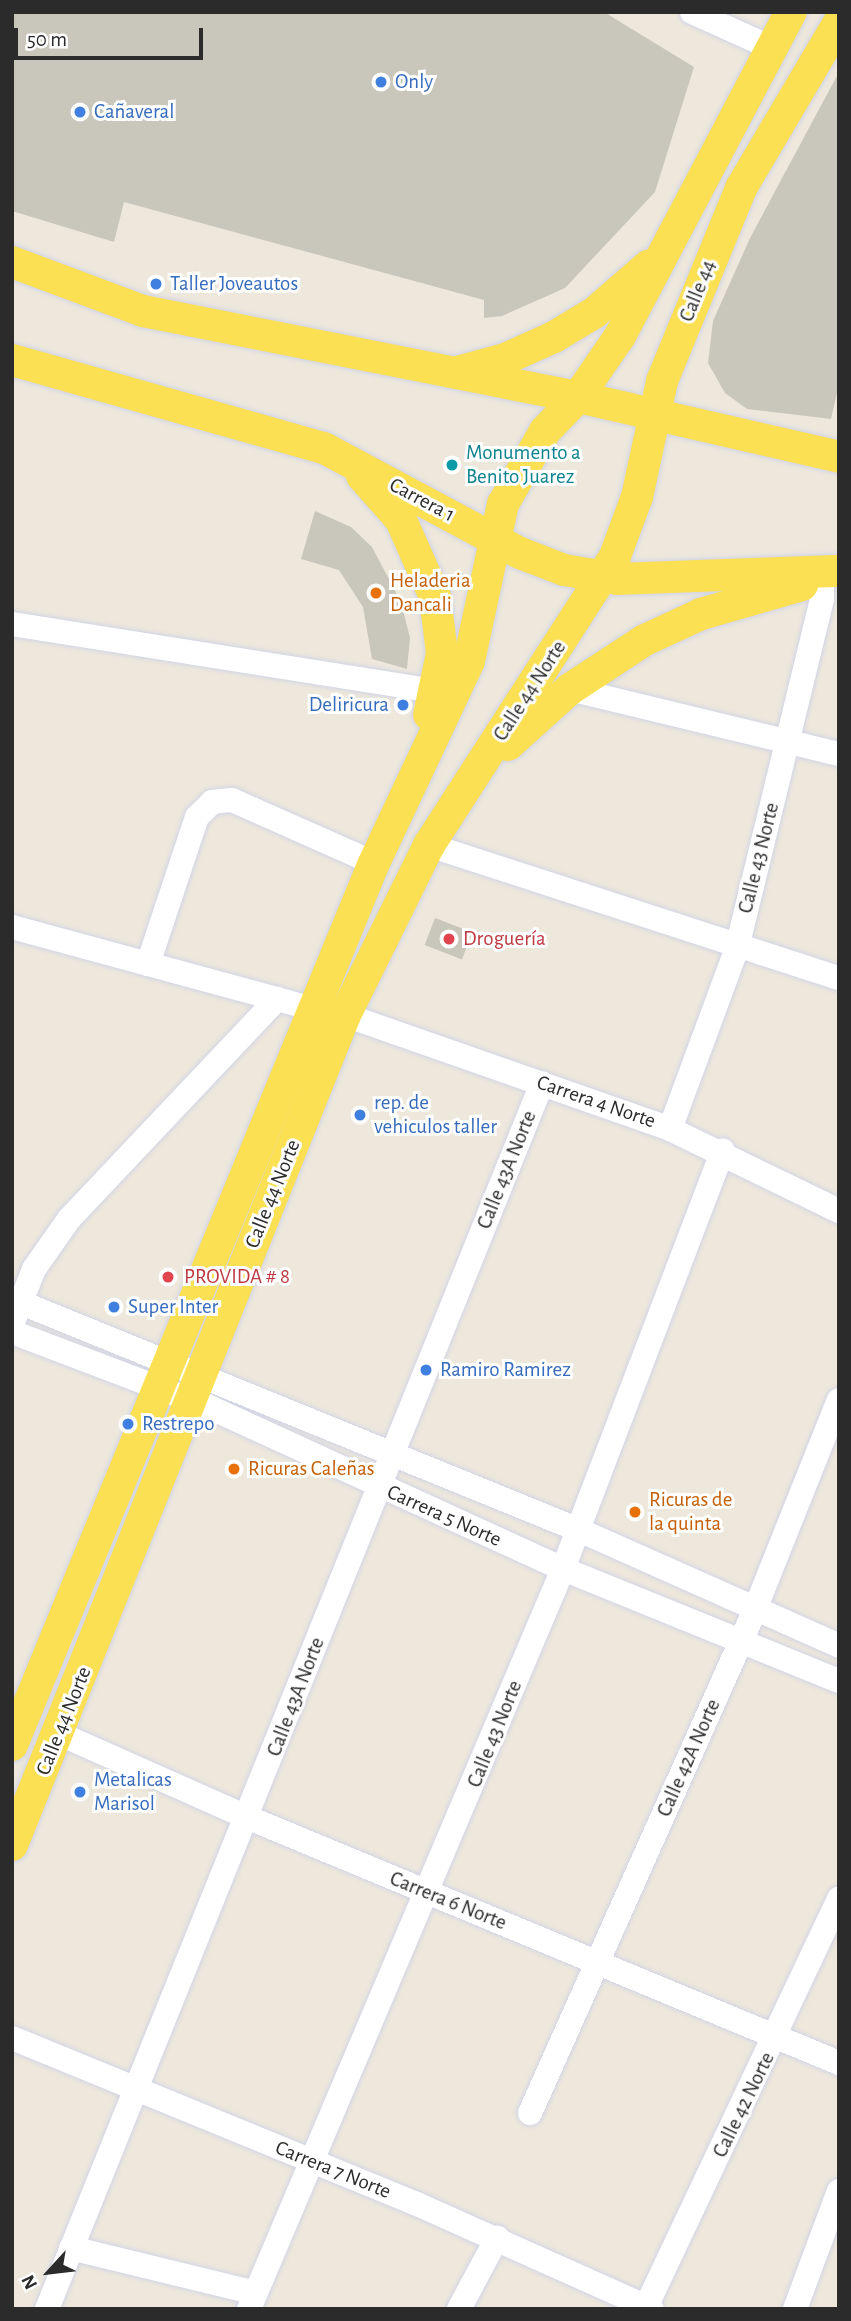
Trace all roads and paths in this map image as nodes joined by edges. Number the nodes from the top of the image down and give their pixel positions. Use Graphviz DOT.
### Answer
graph roads {
  1 [pos="692,12"];
  2 [pos="791,12"];
  3 [pos="839,22"];
  4 [pos="771,47"];
  5 [pos="664,250"];
  6 [pos="12,262"];
  7 [pos="12,360"];
  8 [pos="453,373"];
  9 [pos="578,397"];
  10 [pos="655,417"];
  11 [pos="324,448"];
  12 [pos="839,457"];
  13 [pos="492,538"];
  14 [pos="833,577"];
  15 [pos="604,579"];
  16 [pos="12,624"];
  17 [pos="570,689"];
  18 [pos="435,691"];
  19 [pos="787,742"];
  20 [pos="839,754"];
  21 [pos="418,768"];
  22 [pos="457,804"];
  23 [pos="429,845"];
  24 [pos="374,863"];
  25 [pos="12,927"];
  26 [pos="737,948"];
  27 [pos="148,964"];
  28 [pos="839,978"];
  29 [pos="277,999"];
  30 [pos="314,1009"];
  31 [pos="345,1015"];
  32 [pos="542,1083"];
  33 [pos="670,1129"];
  34 [pos="723,1151"];
  35 [pos="839,1211"];
  36 [pos="15,1308"];
  37 [pos="12,1332"];
  38 [pos="162,1373"];
  39 [pos="196,1386"];
  40 [pos="839,1400"];
  41 [pos="391,1456"];
  42 [pos="379,1487"];
  43 [pos="579,1530"];
  44 [pos="563,1569"];
  45 [pos="754,1612"];
  46 [pos="742,1639"];
  47 [pos="839,1646"];
  48 [pos="839,1681"];
  49 [pos="60,1734"];
  50 [pos="14,1738"];
  51 [pos="249,1818"];
  52 [pos="12,1844"];
  53 [pos="429,1893"];
  54 [pos="839,1899"];
  55 [pos="598,1962"];
  56 [pos="777,2036"];
  57 [pos="12,2038"];
  58 [pos="839,2063"];
  59 [pos="136,2089"];
  60 [pos="530,2113"];
  61 [pos="312,2162"];
  62 [pos="839,2191"];
  63 [pos="497,2238"];
  64 [pos="71,2248"];
  65 [pos="252,2301"];
  66 [pos="647,2308"];
  67 [pos="47,2309"];
  68 [pos="459,2309"];
  69 [pos="795,2309"];
  1 -- 4 [label="street"];
  2 -- 4 [label="main road"];
  3 -- 10 [label="main road, Calle 44"];
  4 -- 5 [label="main road"];
  5 -- 8 [label="main road"];
  5 -- 9 [label="main road"];
  6 -- 8 [label="main road"];
  7 -- 11 [label="main road, Carrera 1"];
  8 -- 9 [label="main road"];
  9 -- 10 [label="main road"];
  9 -- 13 [label="main road"];
  10 -- 12 [label="main road"];
  10 -- 15 [label="main road, Calle 44"];
  11 -- 13 [label="main road, Carrera 1"];
  11 -- 18 [label="main road"];
  13 -- 15 [label="main road, Carrera 1"];
  13 -- 21 [label="main road, Calle 44 Norte"];
  14 -- 15 [label="main road, Carrera 1"];
  14 -- 17 [label="main road"];
  14 -- 19 [label="street, Calle 43 Norte"];
  15 -- 22 [label="main road, Calle 44 Norte"];
  16 -- 18 [label="street"];
  17 -- 19 [label="street"];
  17 -- 22 [label="main road"];
  18 -- 21 [label="main road"];
  19 -- 20 [label="street"];
  19 -- 26 [label="street, Calle 43 Norte"];
  21 -- 24 [label="main road, Calle 44 Norte"];
  22 -- 23 [label="main road, Calle 44 Norte"];
  23 -- 26 [label="street"];
  23 -- 31 [label="main road, Calle 44 Norte"];
  24 -- 27 [label="street"];
  24 -- 30 [label="main road, Calle 44 Norte"];
  25 -- 27 [label="street"];
  26 -- 28 [label="street"];
  26 -- 33 [label="street, Calle 43 Norte"];
  27 -- 29 [label="street"];
  29 -- 30 [label="street"];
  29 -- 36 [label="street"];
  30 -- 38 [label="main road, Calle 44 Norte"];
  31 -- 32 [label="street, Carrera 4 Norte"];
  31 -- 39 [label="main road, Calle 44 Norte"];
  32 -- 33 [label="street, Carrera 4 Norte"];
  32 -- 41 [label="street, Calle 43A Norte"];
  33 -- 34 [label="street, Carrera 4 Norte"];
  34 -- 35 [label="street, Carrera 4 Norte"];
  34 -- 43 [label="street, Calle 43 Norte"];
  36 -- 38 [label="street, Carrera 5 Norte"];
  37 -- 38 [label="street, Carrera 5 Norte"];
  38 -- 39 [label="street, Carrera 5 Norte"];
  38 -- 50 [label="main road, Calle 44 Norte"];
  39 -- 41 [label="street, Carrera 5 Norte"];
  39 -- 42 [label="street, Carrera 5 Norte"];
  39 -- 49 [label="main road, Calle 44 Norte"];
  40 -- 45 [label="street, Calle 42A Norte"];
  41 -- 42 [label="street, Calle 43A Norte"];
  41 -- 43 [label="street, Carrera 5 Norte"];
  42 -- 44 [label="street, Carrera 5 Norte"];
  42 -- 51 [label="street, Calle 43A Norte"];
  43 -- 44 [label="street, Calle 43 Norte"];
  43 -- 45 [label="street, Carrera 5 Norte"];
  44 -- 46 [label="street, Carrera 5 Norte"];
  44 -- 53 [label="street, Calle 43 Norte"];
  45 -- 46 [label="street, Calle 42A Norte"];
  45 -- 47 [label="street, Carrera 5 Norte"];
  46 -- 48 [label="street, Carrera 5 Norte"];
  46 -- 55 [label="street, Calle 42A Norte"];
  49 -- 51 [label="street, Carrera 6 Norte"];
  49 -- 52 [label="main road, Calle 44 Norte"];
  51 -- 53 [label="street, Carrera 6 Norte"];
  51 -- 59 [label="street, Calle 43A Norte"];
  53 -- 55 [label="street, Carrera 6 Norte"];
  53 -- 61 [label="street, Calle 43 Norte"];
  54 -- 56 [label="street, Calle 42 Norte"];
  55 -- 56 [label="street, Carrera 6 Norte"];
  55 -- 60 [label="street, Calle 42A Norte"];
  56 -- 58 [label="street, Carrera 6 Norte"];
  56 -- 66 [label="street, Calle 42 Norte"];
  57 -- 59 [label="street, Carrera 7 Norte"];
  59 -- 61 [label="street, Carrera 7 Norte"];
  59 -- 64 [label="street, Calle 43A Norte"];
  61 -- 63 [label="street, Carrera 7 Norte"];
  61 -- 65 [label="street, Calle 43 Norte"];
  62 -- 69 [label="street"];
  63 -- 66 [label="street, Carrera 7 Norte"];
  63 -- 68 [label="street"];
  64 -- 65 [label="street"];
  64 -- 67 [label="street, Calle 43A Norte"];
}
